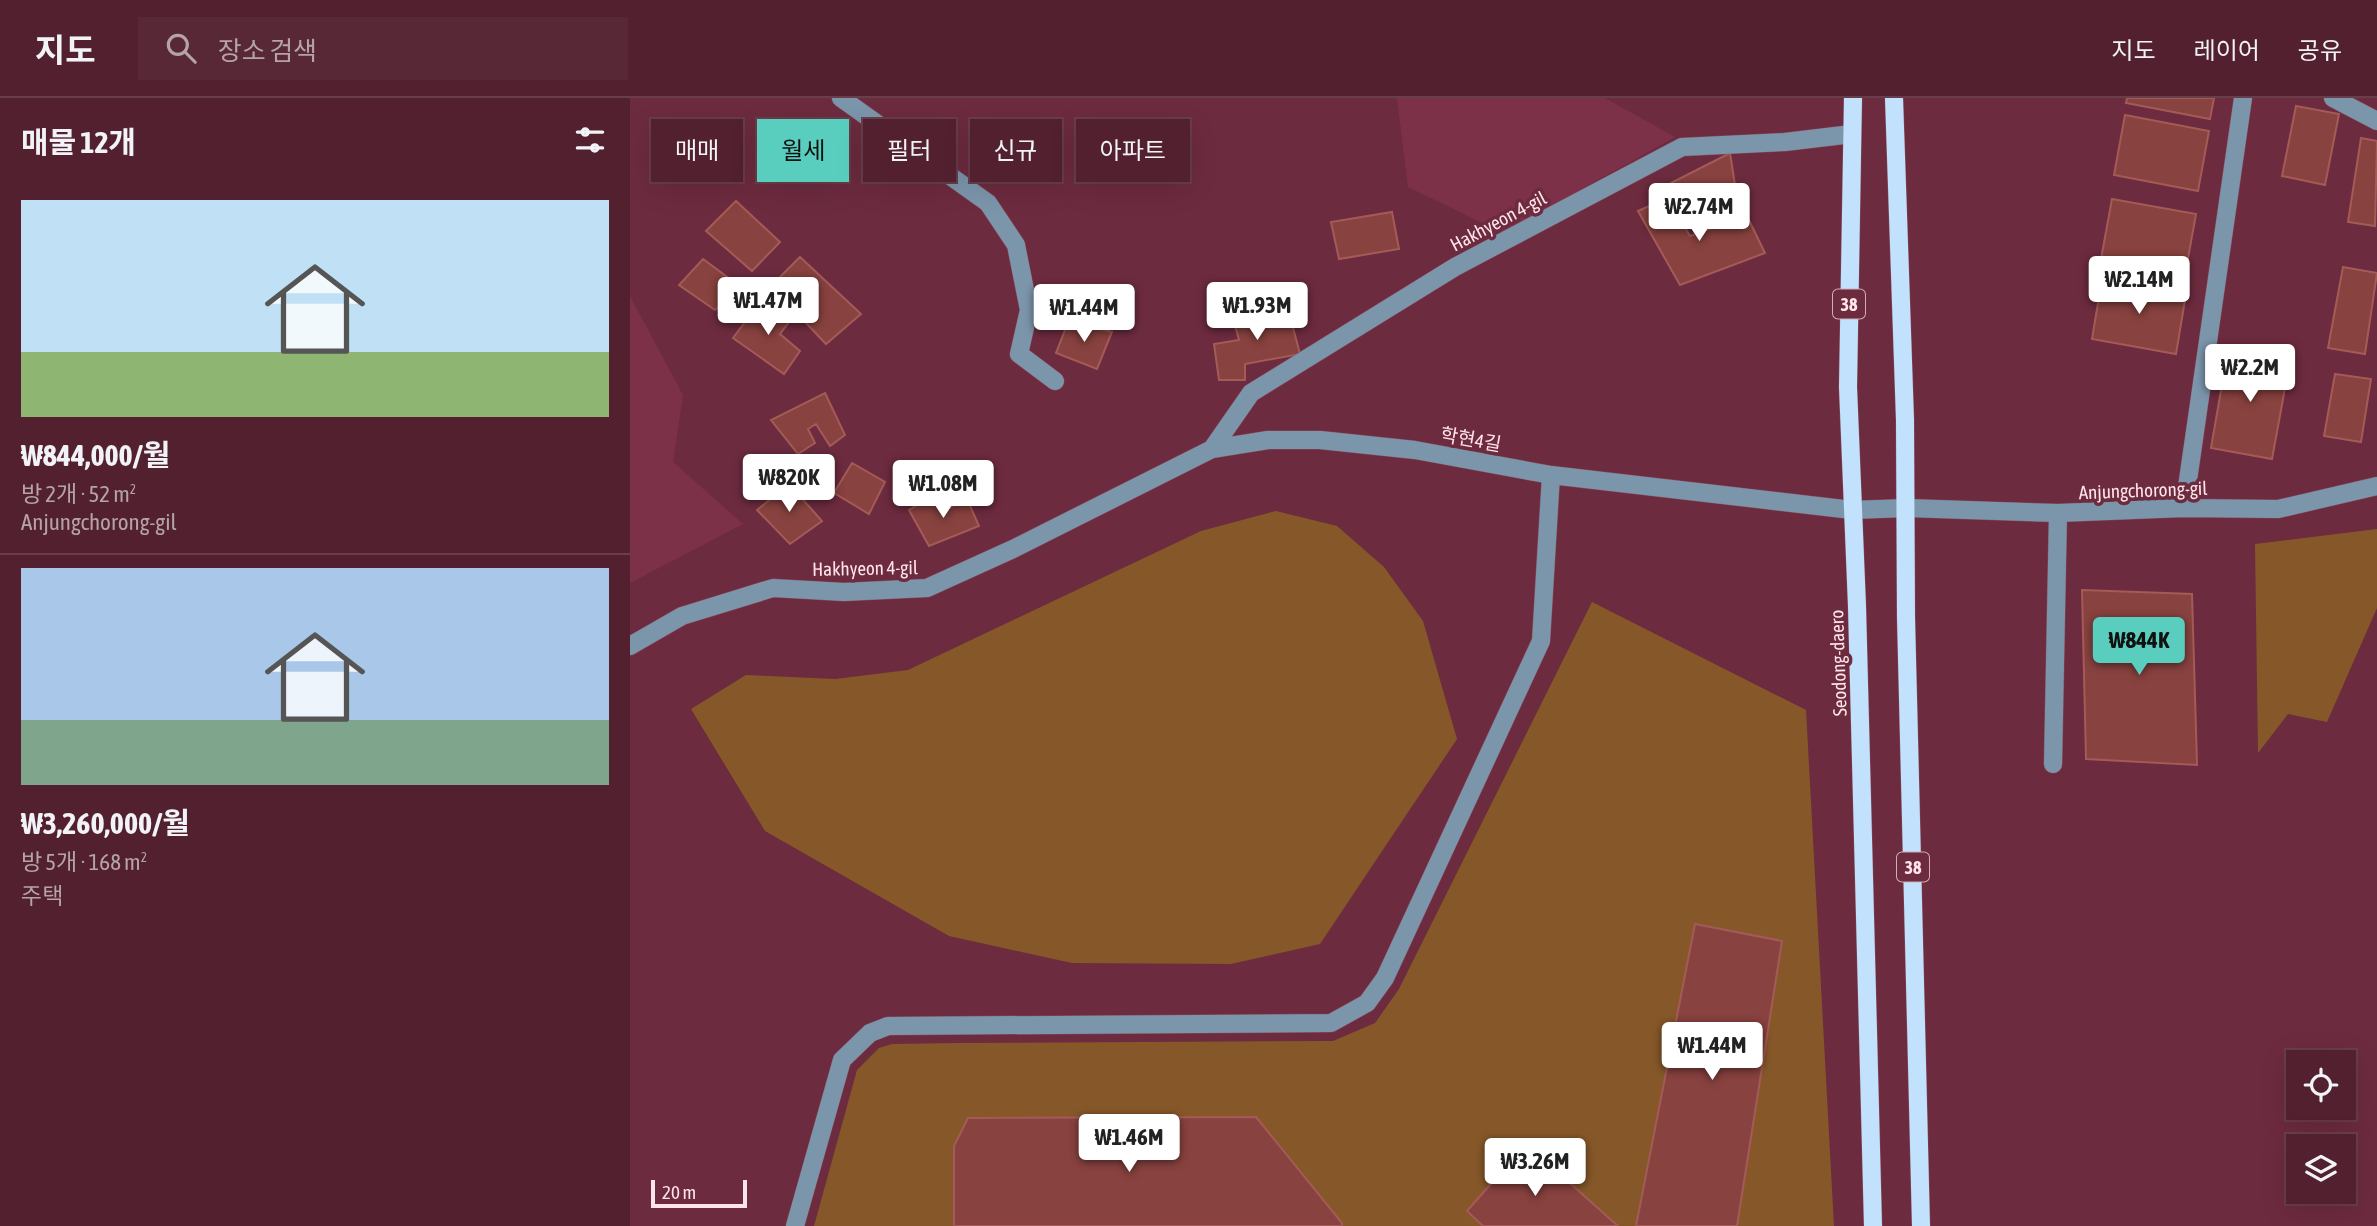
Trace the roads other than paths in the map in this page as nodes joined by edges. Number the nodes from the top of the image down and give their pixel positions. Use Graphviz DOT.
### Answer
graph roads {
  1 [pos="841,98"];
  2 [pos="1853,98"];
  3 [pos="1894,98"];
  4 [pos="2243,98"];
  5 [pos="2333,98"];
  6 [pos="2377,121"];
  7 [pos="1852,134"];
  8 [pos="1055,381"];
  9 [pos="1212,449"];
  10 [pos="1551,475"];
  11 [pos="2377,486"];
  12 [pos="1907,508"];
  13 [pos="2184,508"];
  14 [pos="1852,510"];
  15 [pos="2058,513"];
  16 [pos="630,646"];
  17 [pos="2053,764"];
  18 [pos="795,1226"];
  19 [pos="1873,1226"];
  20 [pos="1921,1226"];
  1 -- 8 [label="street"];
  2 -- 7 [label="main road, Seodong-daero / 38"];
  3 -- 12 [label="main road, 38"];
  4 -- 13 [label="street"];
  5 -- 6 [label="street"];
  7 -- 9 [label="street, Hakhyeon 4-gil"];
  7 -- 14 [label="main road, Seodong-daero / 38"];
  9 -- 10 [label="street, 학현4길"];
  9 -- 16 [label="street, 학현4길"];
  10 -- 14 [label="street, 학현4길"];
  10 -- 18 [label="street"];
  11 -- 13 [label="street, Anjungchorong-gil"];
  12 -- 14 [label="street, Anjungchorong-gil"];
  12 -- 15 [label="street, Anjungchorong-gil"];
  12 -- 20 [label="main road, 38"];
  13 -- 15 [label="street, Anjungchorong-gil"];
  14 -- 19 [label="main road, Seodong-daero / 38"];
  15 -- 17 [label="street"];
}
